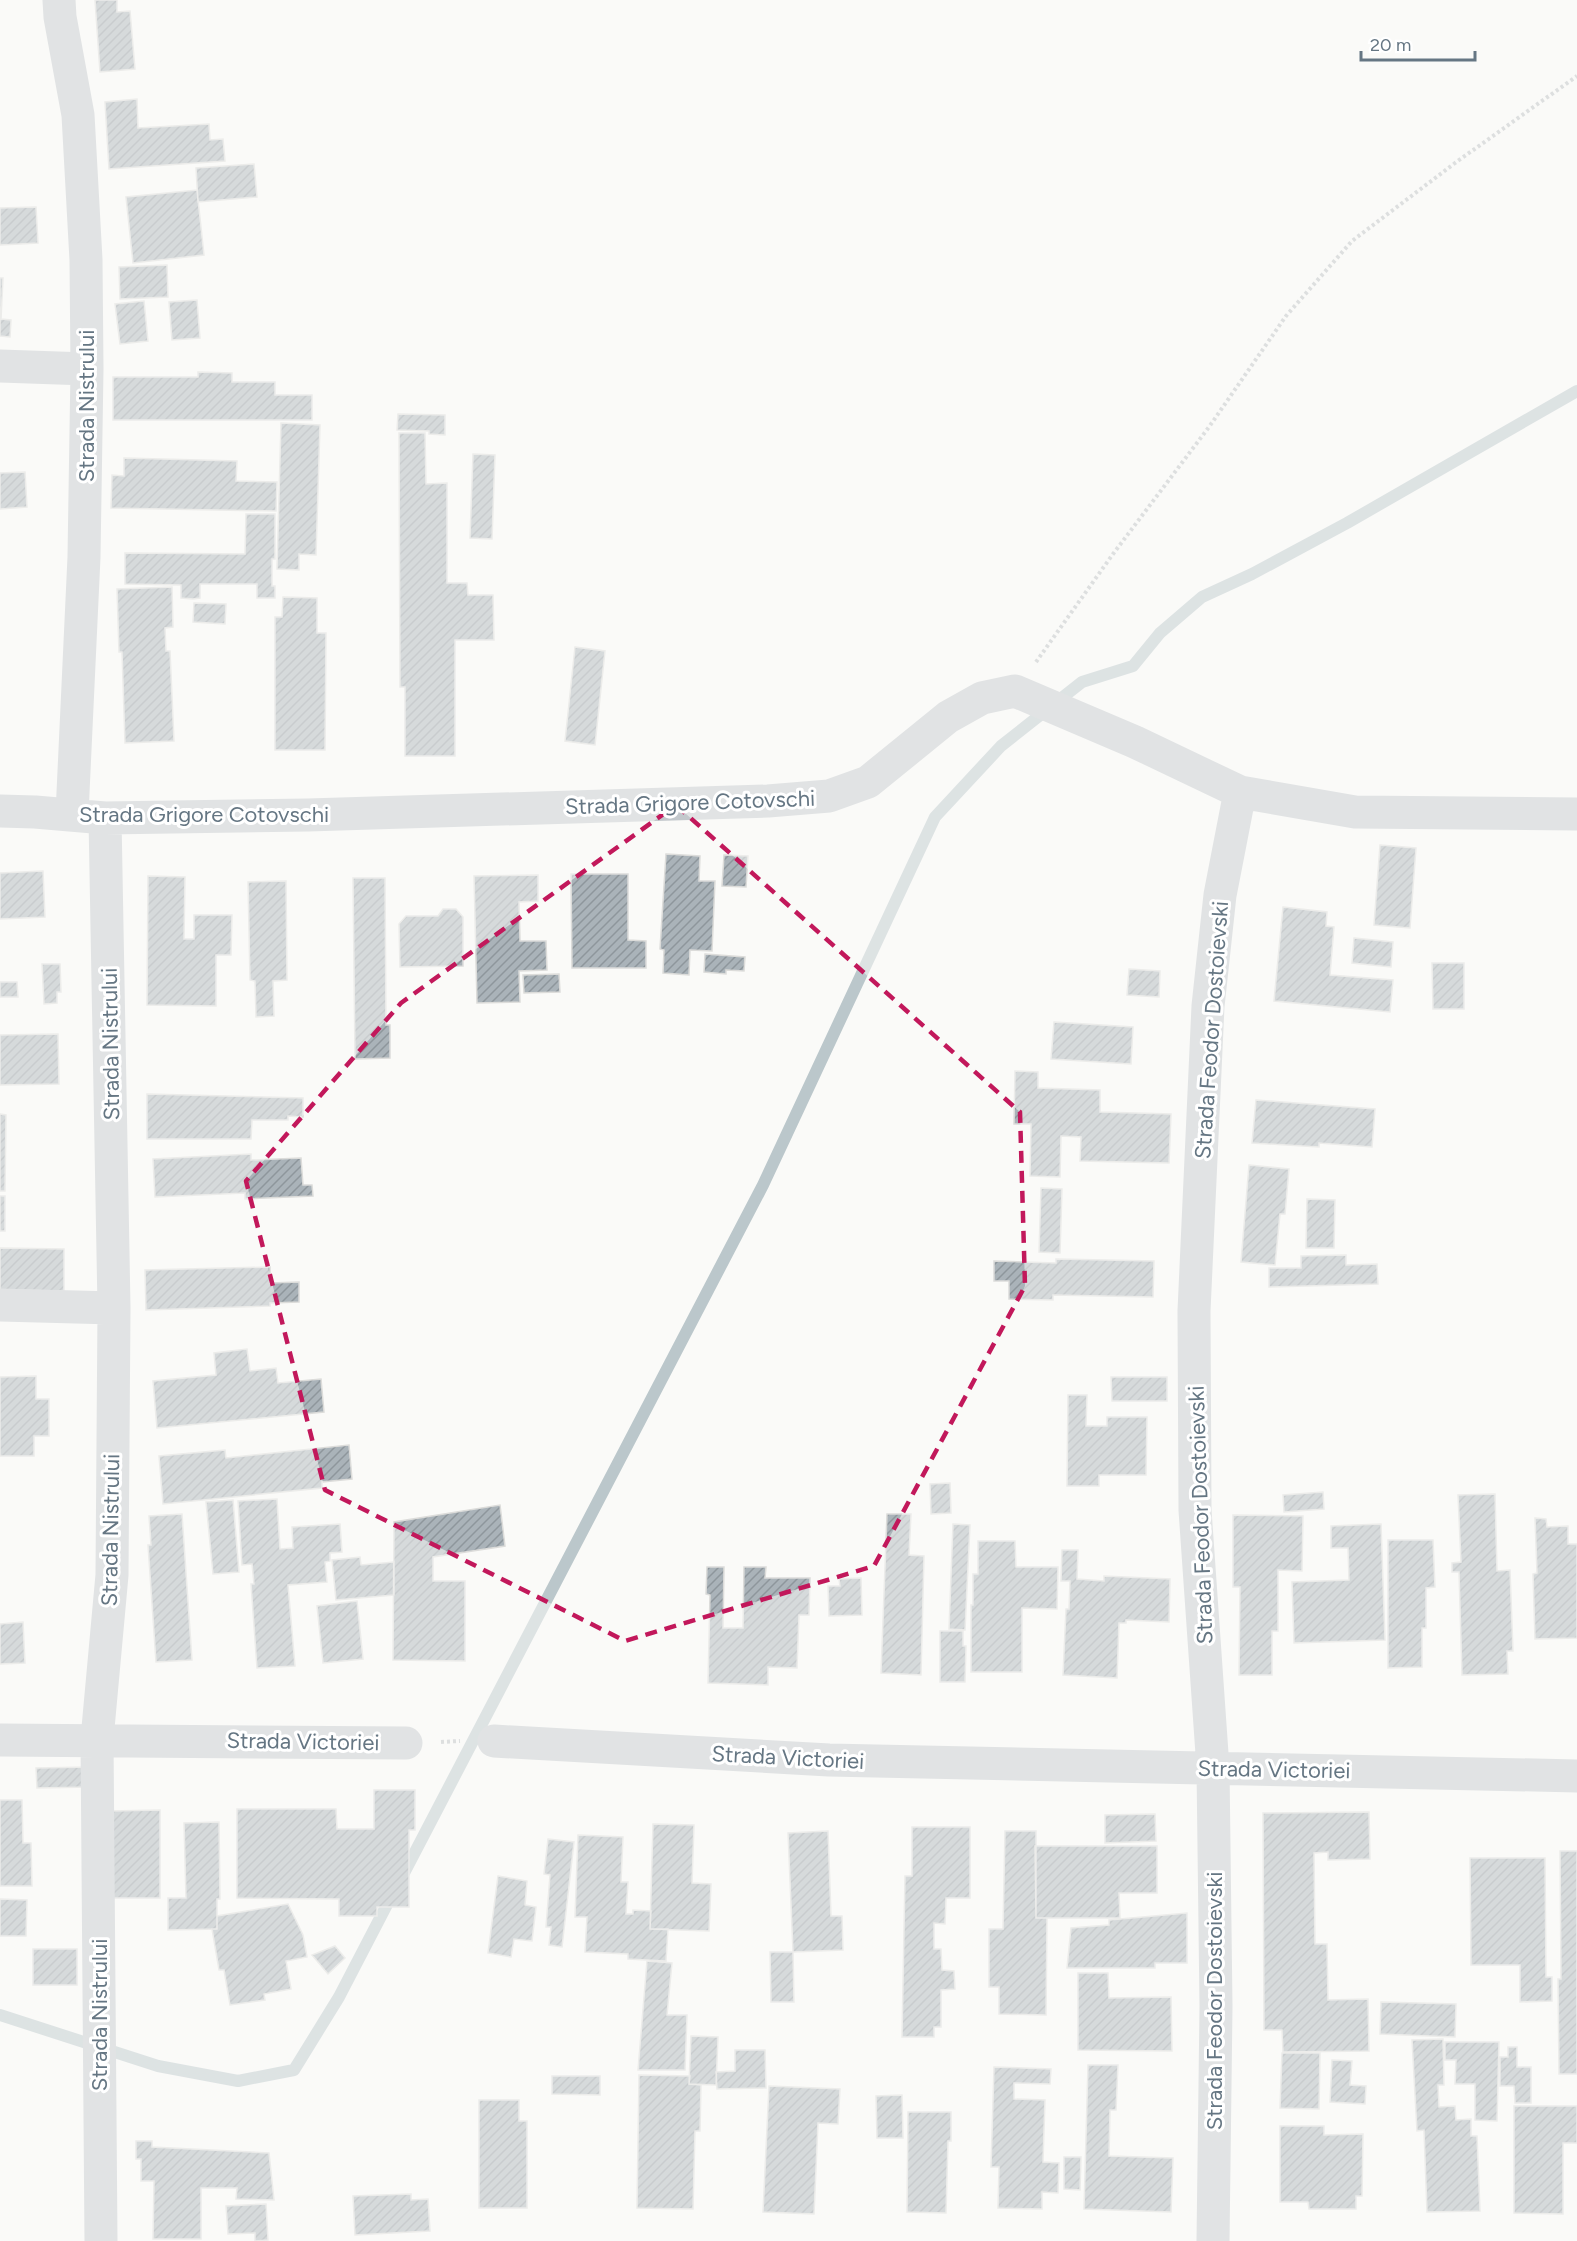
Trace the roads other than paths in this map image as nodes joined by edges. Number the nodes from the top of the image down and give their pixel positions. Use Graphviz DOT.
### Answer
graph roads {
  1 [pos="59,0"];
  2 [pos="0,366"];
  3 [pos="87,369"];
  4 [pos="1240,792"];
  5 [pos="0,812"];
  6 [pos="72,814"];
  7 [pos="1577,814"];
  8 [pos="105,818"];
  9 [pos="0,1305"];
  10 [pos="114,1308"];
  11 [pos="97,1739"];
  12 [pos="0,1740"];
  13 [pos="494,1741"];
  14 [pos="406,1743"];
  15 [pos="1214,1768"];
  16 [pos="1577,1776"];
  17 [pos="101,2241"];
  18 [pos="1213,2241"];
  1 -- 3 [label="street, Strada Nistrului"];
  2 -- 3 [label="street"];
  3 -- 6 [label="street, Strada Nistrului"];
  4 -- 7 [label="street"];
  4 -- 8 [label="street, Strada Grigore Cotovschi"];
  4 -- 15 [label="street, Strada Feodor Dostoievski"];
  5 -- 6 [label="street, Strada Grigore Cotovschi"];
  6 -- 8 [label="street, Strada Grigore Cotovschi"];
  8 -- 10 [label="street, Strada Nistrului"];
  9 -- 10 [label="street"];
  10 -- 11 [label="street, Strada Nistrului"];
  11 -- 12 [label="street, Strada Victoriei"];
  11 -- 14 [label="street, Strada Victoriei"];
  11 -- 17 [label="street, Strada Nistrului"];
  13 -- 15 [label="street, Strada Victoriei"];
  15 -- 16 [label="street, Strada Victoriei"];
  15 -- 18 [label="street, Strada Feodor Dostoievski"];
}
